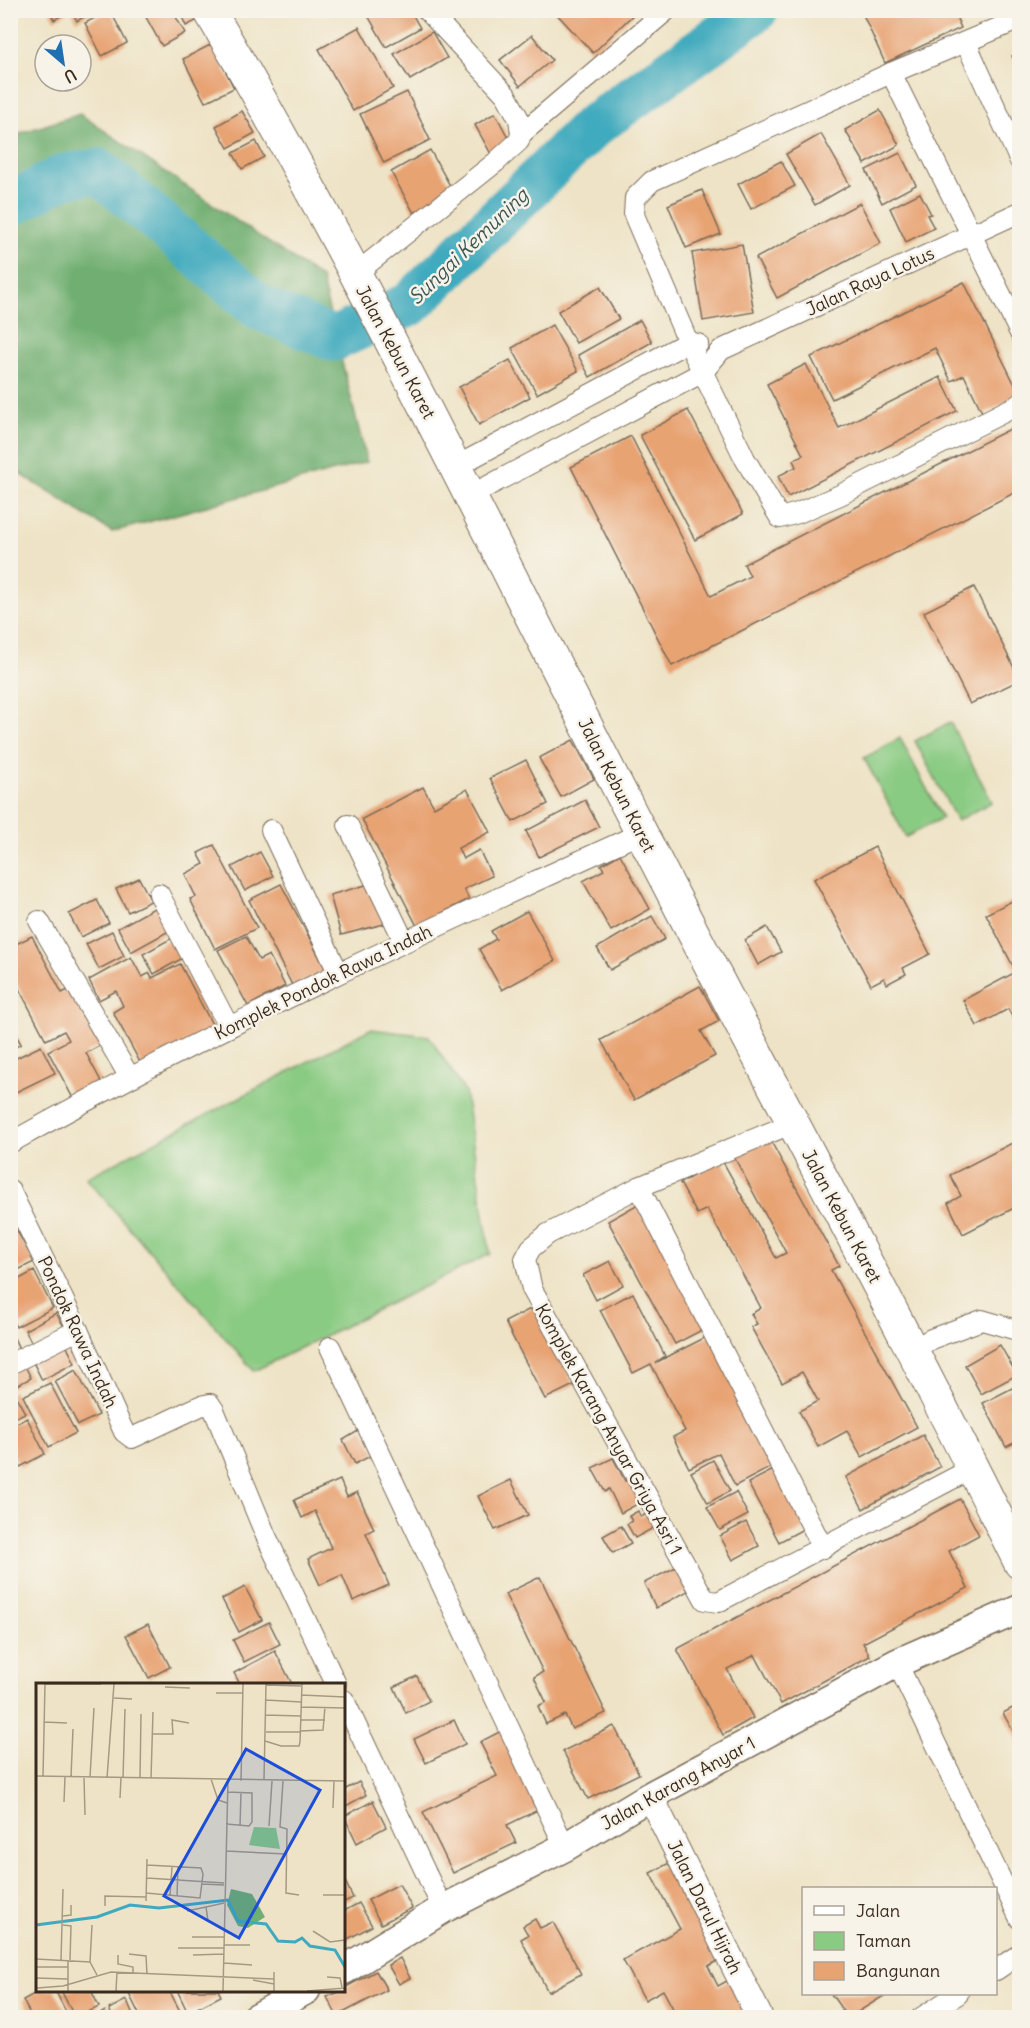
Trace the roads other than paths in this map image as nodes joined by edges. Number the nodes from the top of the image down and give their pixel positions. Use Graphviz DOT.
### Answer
graph roads {
  1 [pos="209,10"];
  2 [pos="427,10"];
  3 [pos="668,10"];
  4 [pos="1020,19"];
  5 [pos="966,43"];
  6 [pos="891,73"];
  7 [pos="522,134"];
  8 [pos="1020,161"];
  9 [pos="1020,212"];
  10 [pos="970,235"];
  11 [pos="360,284"];
  12 [pos="1020,333"];
  13 [pos="688,342"];
  14 [pos="721,350"];
  15 [pos="703,372"];
  16 [pos="1020,404"];
  17 [pos="455,467"];
  18 [pos="471,495"];
  19 [pos="348,825"];
  20 [pos="271,830"];
  21 [pos="641,833"];
  22 [pos="159,894"];
  23 [pos="39,921"];
  24 [pos="404,941"];
  25 [pos="338,972"];
  26 [pos="229,1027"];
  27 [pos="129,1077"];
  28 [pos="793,1123"];
  29 [pos="10,1143"];
  30 [pos="639,1187"];
  31 [pos="10,1190"];
  32 [pos="17,1218"];
  33 [pos="78,1330"];
  34 [pos="1020,1330"];
  35 [pos="330,1347"];
  36 [pos="912,1351"];
  37 [pos="10,1364"];
  38 [pos="973,1468"];
  39 [pos="823,1548"];
  40 [pos="1020,1563"];
  41 [pos="1020,1609"];
  42 [pos="897,1663"];
  43 [pos="336,1683"];
  44 [pos="345,1702"];
  45 [pos="650,1796"];
  46 [pos="565,1847"];
  47 [pos="443,1909"];
  48 [pos="1020,1919"];
  49 [pos="1020,1954"];
  50 [pos="345,1969"];
  51 [pos="997,1969"];
  52 [pos="302,1992"];
  53 [pos="956,1995"];
  54 [pos="256,2018"];
  55 [pos="760,2018"];
  56 [pos="921,2018"];
  1 -- 11 [label="main road, Jalan Kebun Karet"];
  2 -- 7 [label="street"];
  3 -- 7 [label="street"];
  4 -- 5 [label="street"];
  5 -- 6 [label="street"];
  5 -- 8 [label="street"];
  6 -- 10 [label="street"];
  6 -- 13 [label="street"];
  7 -- 11 [label="street"];
  9 -- 10 [label="street, Jalan Raya Lotus"];
  10 -- 12 [label="street"];
  10 -- 14 [label="street, Jalan Raya Lotus"];
  11 -- 17 [label="main road, Jalan Kebun Karet"];
  13 -- 14 [label="street"];
  13 -- 15 [label="street"];
  13 -- 17 [label="street"];
  14 -- 15 [label="street"];
  15 -- 16 [label="street"];
  15 -- 18 [label="street"];
  17 -- 18 [label="main road, Jalan Kebun Karet"];
  18 -- 21 [label="main road, Jalan Kebun Karet"];
  19 -- 24 [label="street"];
  20 -- 25 [label="street"];
  21 -- 24 [label="street, Komplek Pondok Rawa Indah"];
  21 -- 28 [label="main road, Jalan Kebun Karet"];
  22 -- 26 [label="street"];
  23 -- 27 [label="street"];
  24 -- 25 [label="street, Komplek Pondok Rawa Indah"];
  25 -- 26 [label="street, Komplek Pondok Rawa Indah"];
  26 -- 27 [label="street, Komplek Pondok Rawa Indah"];
  27 -- 29 [label="street, Komplek Pondok Rawa Indah"];
  28 -- 30 [label="street, Komplek Karang Anyar Griya Asri 1"];
  28 -- 36 [label="main road, Jalan Kebun Karet"];
  30 -- 39 [label="street"];
  30 -- 39 [label="street, Komplek Karang Anyar Griya Asri 1"];
  31 -- 32 [label="street, Pondok Rawa Indah"];
  32 -- 33 [label="street, Pondok Rawa Indah"];
  33 -- 37 [label="street"];
  33 -- 43 [label="street, Pondok Rawa Indah"];
  34 -- 36 [label="street"];
  35 -- 46 [label="street"];
  36 -- 38 [label="main road, Jalan Kebun Karet"];
  38 -- 39 [label="street, Komplek Karang Anyar Griya Asri 1"];
  38 -- 40 [label="main road, Jalan Kebun Karet"];
  41 -- 42 [label="main road, Jalan Karang Anyar 1"];
  42 -- 45 [label="main road, Jalan Karang Anyar 1"];
  42 -- 48 [label="street"];
  44 -- 47 [label="street"];
  45 -- 46 [label="main road, Jalan Karang Anyar 1"];
  45 -- 55 [label="street, Jalan Darul Hijrah"];
  46 -- 47 [label="main road, Jalan Karang Anyar 1"];
  47 -- 50 [label="main road, Jalan Karang Anyar 1"];
  49 -- 51 [label="street"];
  52 -- 54 [label="main road"];
  53 -- 56 [label="street"];
}
